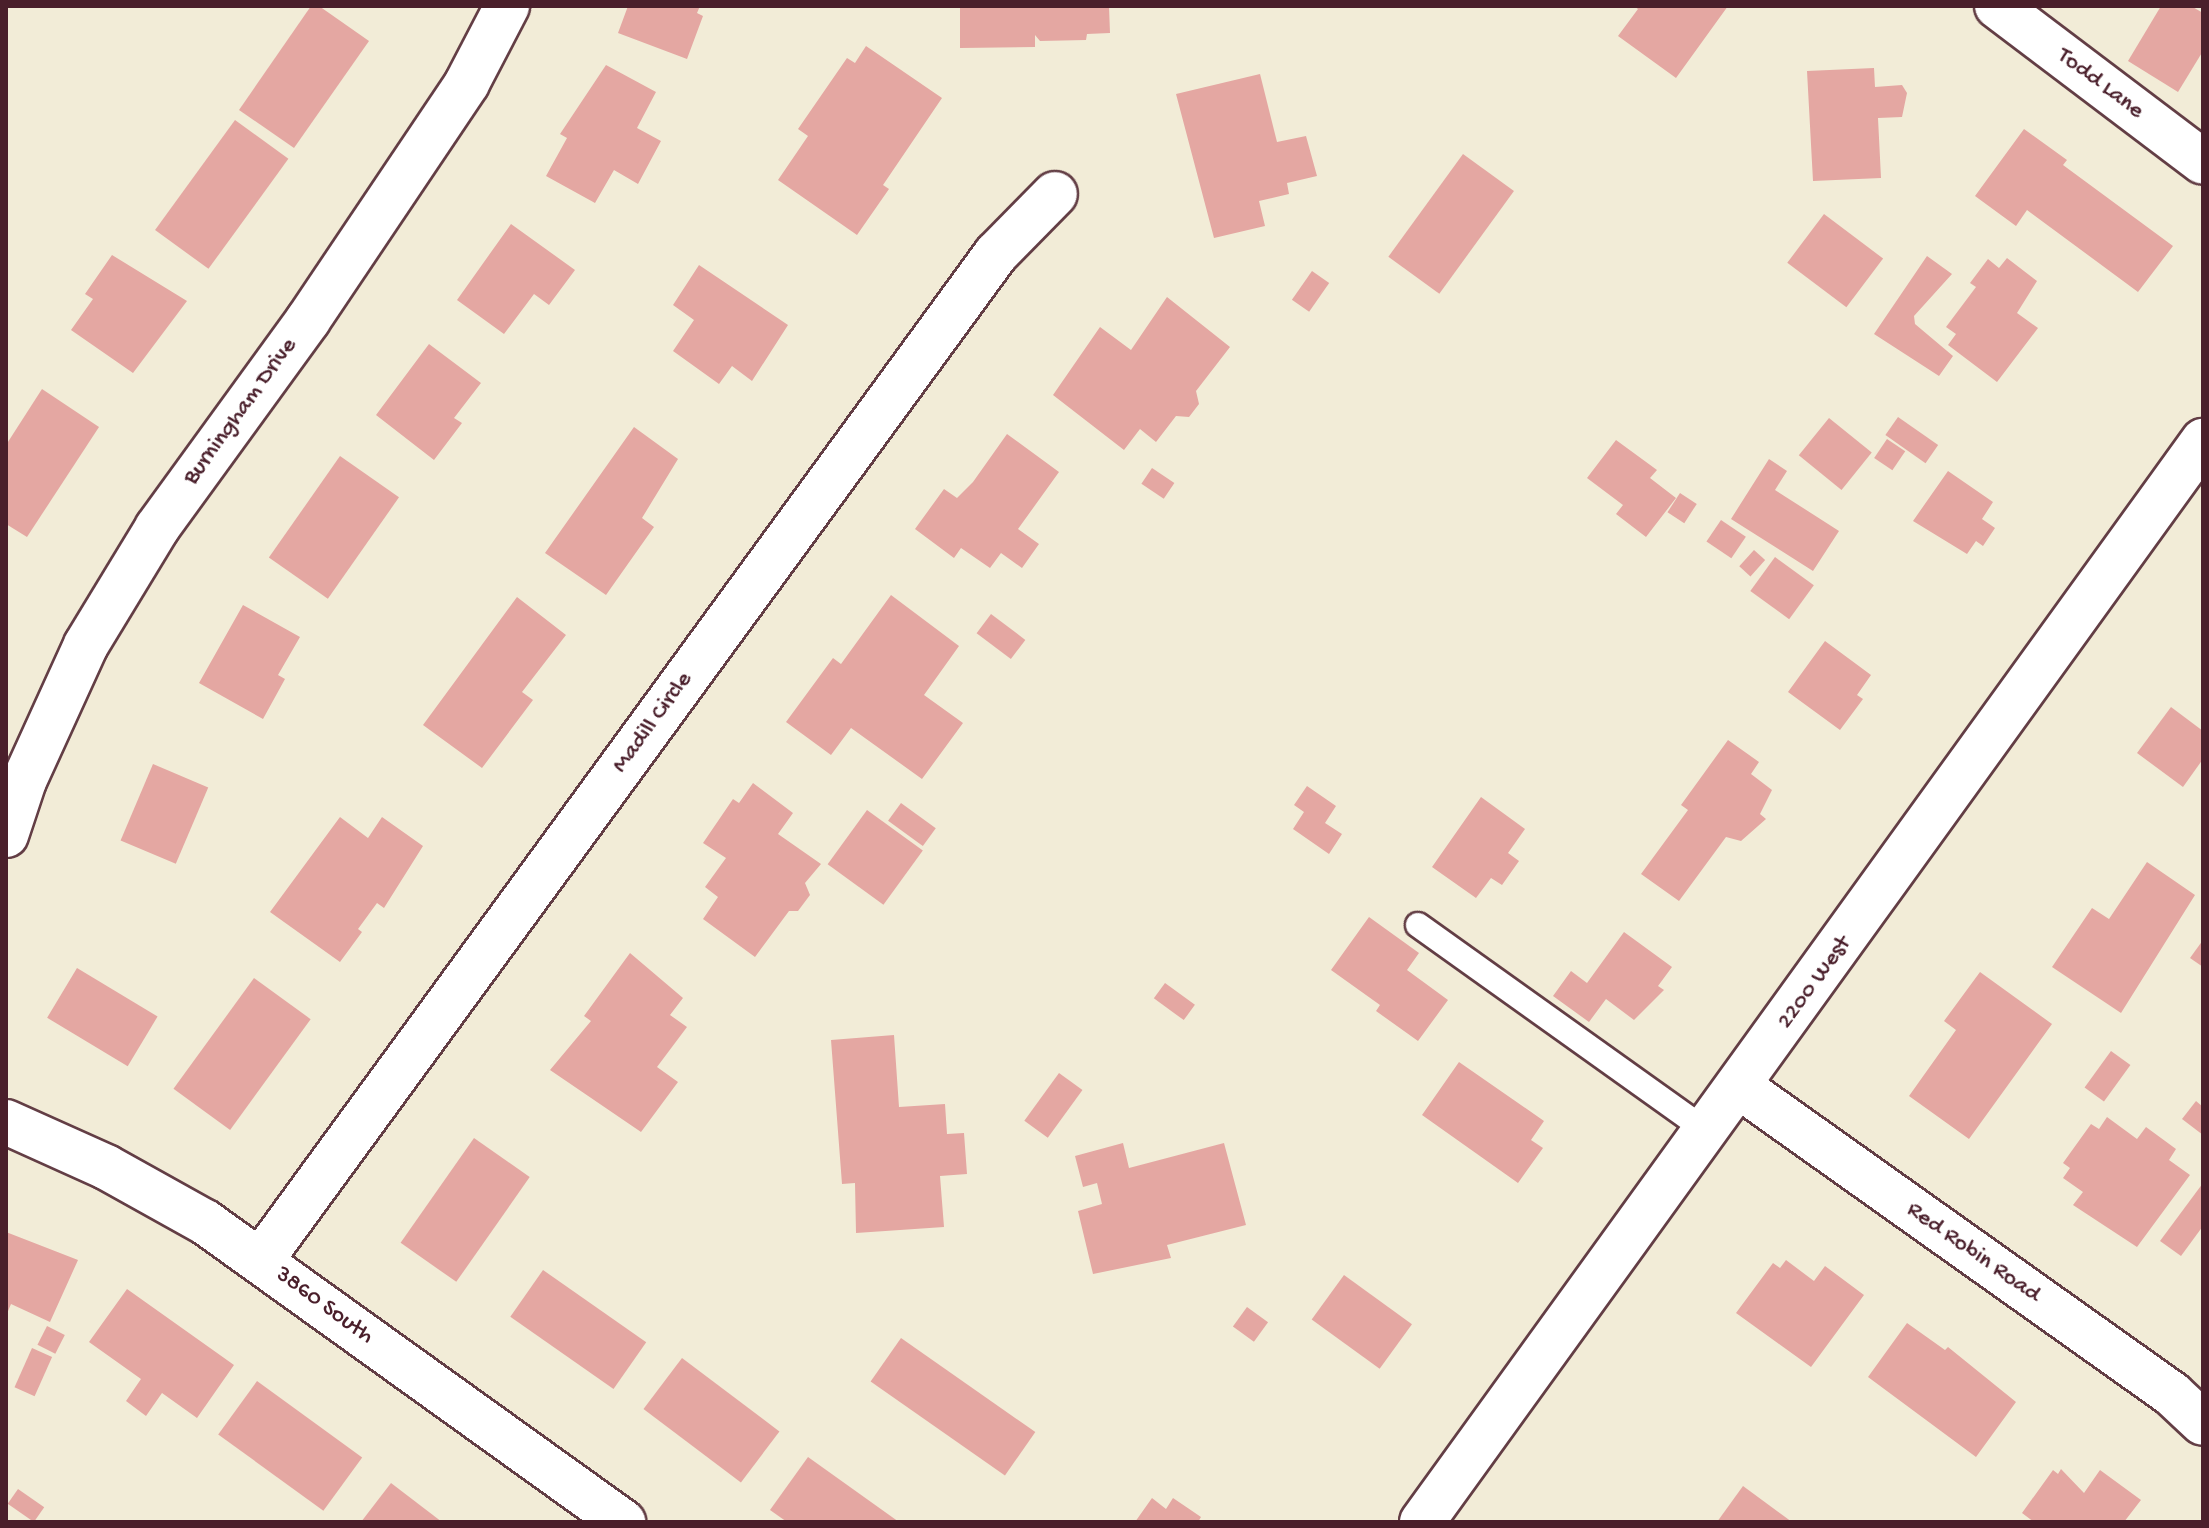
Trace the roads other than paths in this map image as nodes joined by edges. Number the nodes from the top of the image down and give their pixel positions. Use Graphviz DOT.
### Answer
graph roads {
  1 [pos="507,6"];
  2 [pos="1997,6"];
  3 [pos="2203,162"];
  4 [pos="1055,194"];
  5 [pos="2203,441"];
  6 [pos="6,835"];
  7 [pos="1418,925"];
  8 [pos="1740,1087"];
  9 [pos="6,1122"];
  10 [pos="1708,1132"];
  11 [pos="261,1260"];
  12 [pos="2203,1423"];
  13 [pos="623,1522"];
  14 [pos="1422,1522"];
  1 -- 6 [label="street, Burningham Drive"];
  2 -- 3 [label="street, Todd Lane"];
  4 -- 11 [label="street, Madill Circle"];
  5 -- 8 [label="street, 2200 West"];
  7 -- 10 [label="lane"];
  8 -- 10 [label="street, 2200 West"];
  8 -- 12 [label="street, Red Robin Road"];
  9 -- 11 [label="street, 3860 South"];
  10 -- 14 [label="street, 2200 West"];
  11 -- 13 [label="street, 3860 South"];
}
